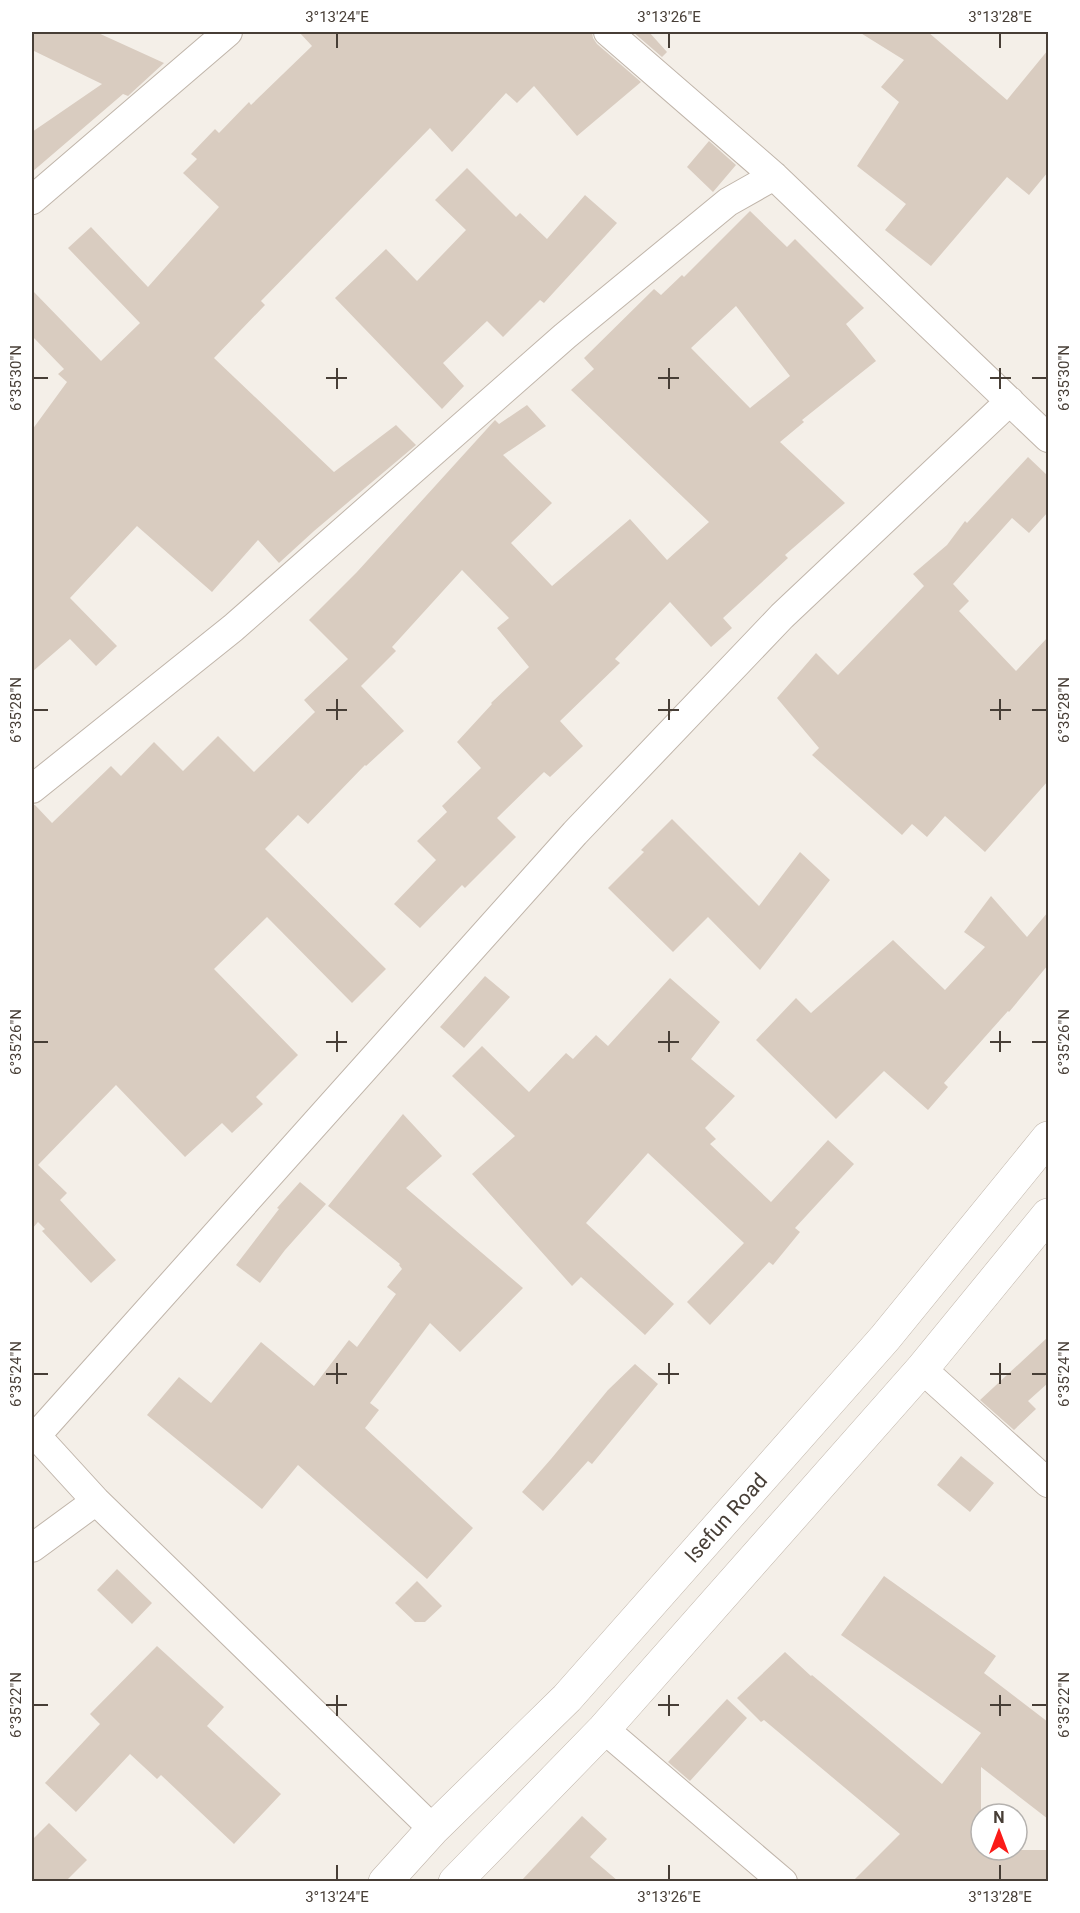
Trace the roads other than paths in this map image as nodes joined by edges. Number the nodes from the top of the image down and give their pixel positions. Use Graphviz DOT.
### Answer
graph roads {
  1 [pos="228,32"];
  2 [pos="608,32"];
  3 [pos="774,176"];
  4 [pos="32,200"];
  5 [pos="1010,401"];
  6 [pos="1048,438"];
  7 [pos="32,789"];
  8 [pos="1048,1138"];
  9 [pos="1048,1215"];
  10 [pos="922,1369"];
  11 [pos="34,1433"];
  12 [pos="1048,1483"];
  13 [pos="96,1501"];
  14 [pos="32,1548"];
  15 [pos="604,1730"];
  16 [pos="433,1829"];
  17 [pos="385,1881"];
  18 [pos="455,1881"];
  19 [pos="783,1881"];
  1 -- 4 [label="street"];
  2 -- 3 [label="street"];
  3 -- 5 [label="street"];
  3 -- 7 [label="street"];
  5 -- 6 [label="street"];
  5 -- 11 [label="street"];
  8 -- 16 [label="street, Isefun Road"];
  9 -- 10 [label="street"];
  10 -- 12 [label="street"];
  10 -- 15 [label="street"];
  11 -- 13 [label="street"];
  13 -- 14 [label="street"];
  13 -- 16 [label="street"];
  15 -- 18 [label="street"];
  15 -- 19 [label="street"];
  16 -- 17 [label="street, Isefun Road"];
}
